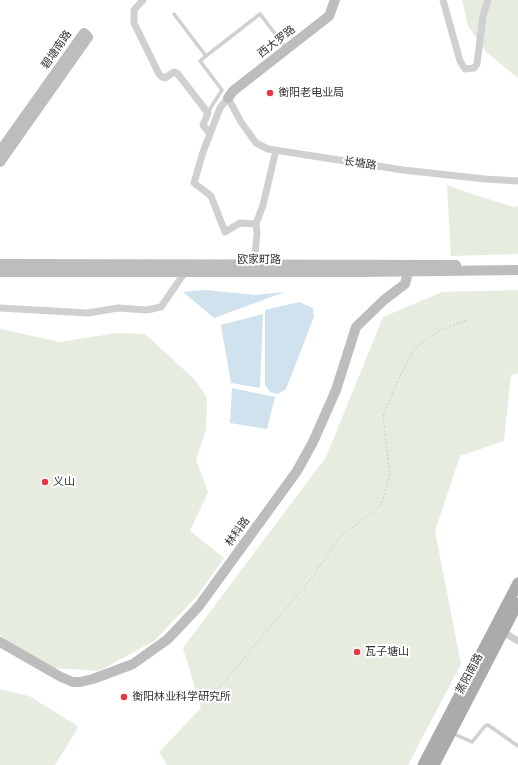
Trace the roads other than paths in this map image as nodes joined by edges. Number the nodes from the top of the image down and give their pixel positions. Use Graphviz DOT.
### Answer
graph roads {
  1 [pos="143,0"];
  2 [pos="336,0"];
  3 [pos="444,0"];
  4 [pos="488,0"];
  5 [pos="174,14"];
  6 [pos="287,49"];
  7 [pos="206,56"];
  8 [pos="228,98"];
  9 [pos="208,113"];
  10 [pos="210,134"];
  11 [pos="276,150"];
  12 [pos="0,151"];
  13 [pos="0,162"];
  14 [pos="518,181"];
  15 [pos="256,224"];
  16 [pos="0,264"];
  17 [pos="254,264"];
  18 [pos="518,265"];
  19 [pos="518,270"];
  20 [pos="0,272"];
  21 [pos="185,272"];
  22 [pos="408,272"];
  23 [pos="0,308"];
  24 [pos="518,583"];
  25 [pos="518,603"];
  26 [pos="503,632"];
  27 [pos="518,641"];
  28 [pos="0,642"];
  29 [pos="451,732"];
  30 [pos="518,746"];
  31 [pos="423,765"];
  32 [pos="434,765"];
  1 -- 9 [label="street"];
  2 -- 6 [label="street, 西大罗路"];
  3 -- 4 [label="street"];
  5 -- 7 [label="lane"];
  6 -- 7 [label="lane"];
  6 -- 8 [label="street, 西大罗路"];
  7 -- 9 [label="lane"];
  8 -- 10 [label="street"];
  8 -- 11 [label="street, 长塘路"];
  9 -- 10 [label="street"];
  10 -- 15 [label="street"];
  11 -- 14 [label="street, 长塘路"];
  11 -- 15 [label="street"];
  12 -- 13 [label="street, 碧塘南路"];
  15 -- 17 [label="street"];
  16 -- 17 [label="street, 欧家町路"];
  17 -- 18 [label="street, 欧家町路"];
  19 -- 22 [label="street, 欧家町路"];
  20 -- 21 [label="street, 欧家町路"];
  21 -- 22 [label="street, 欧家町路"];
  21 -- 23 [label="street"];
  22 -- 28 [label="street, 林科路"];
  24 -- 31 [label="main road, 蒸阳南路"];
  25 -- 26 [label="main road, 蒸阳南路"];
  26 -- 27 [label="street"];
  26 -- 29 [label="main road, 蒸阳南路"];
  29 -- 30 [label="lane"];
  29 -- 32 [label="main road, 蒸阳南路"];
}
